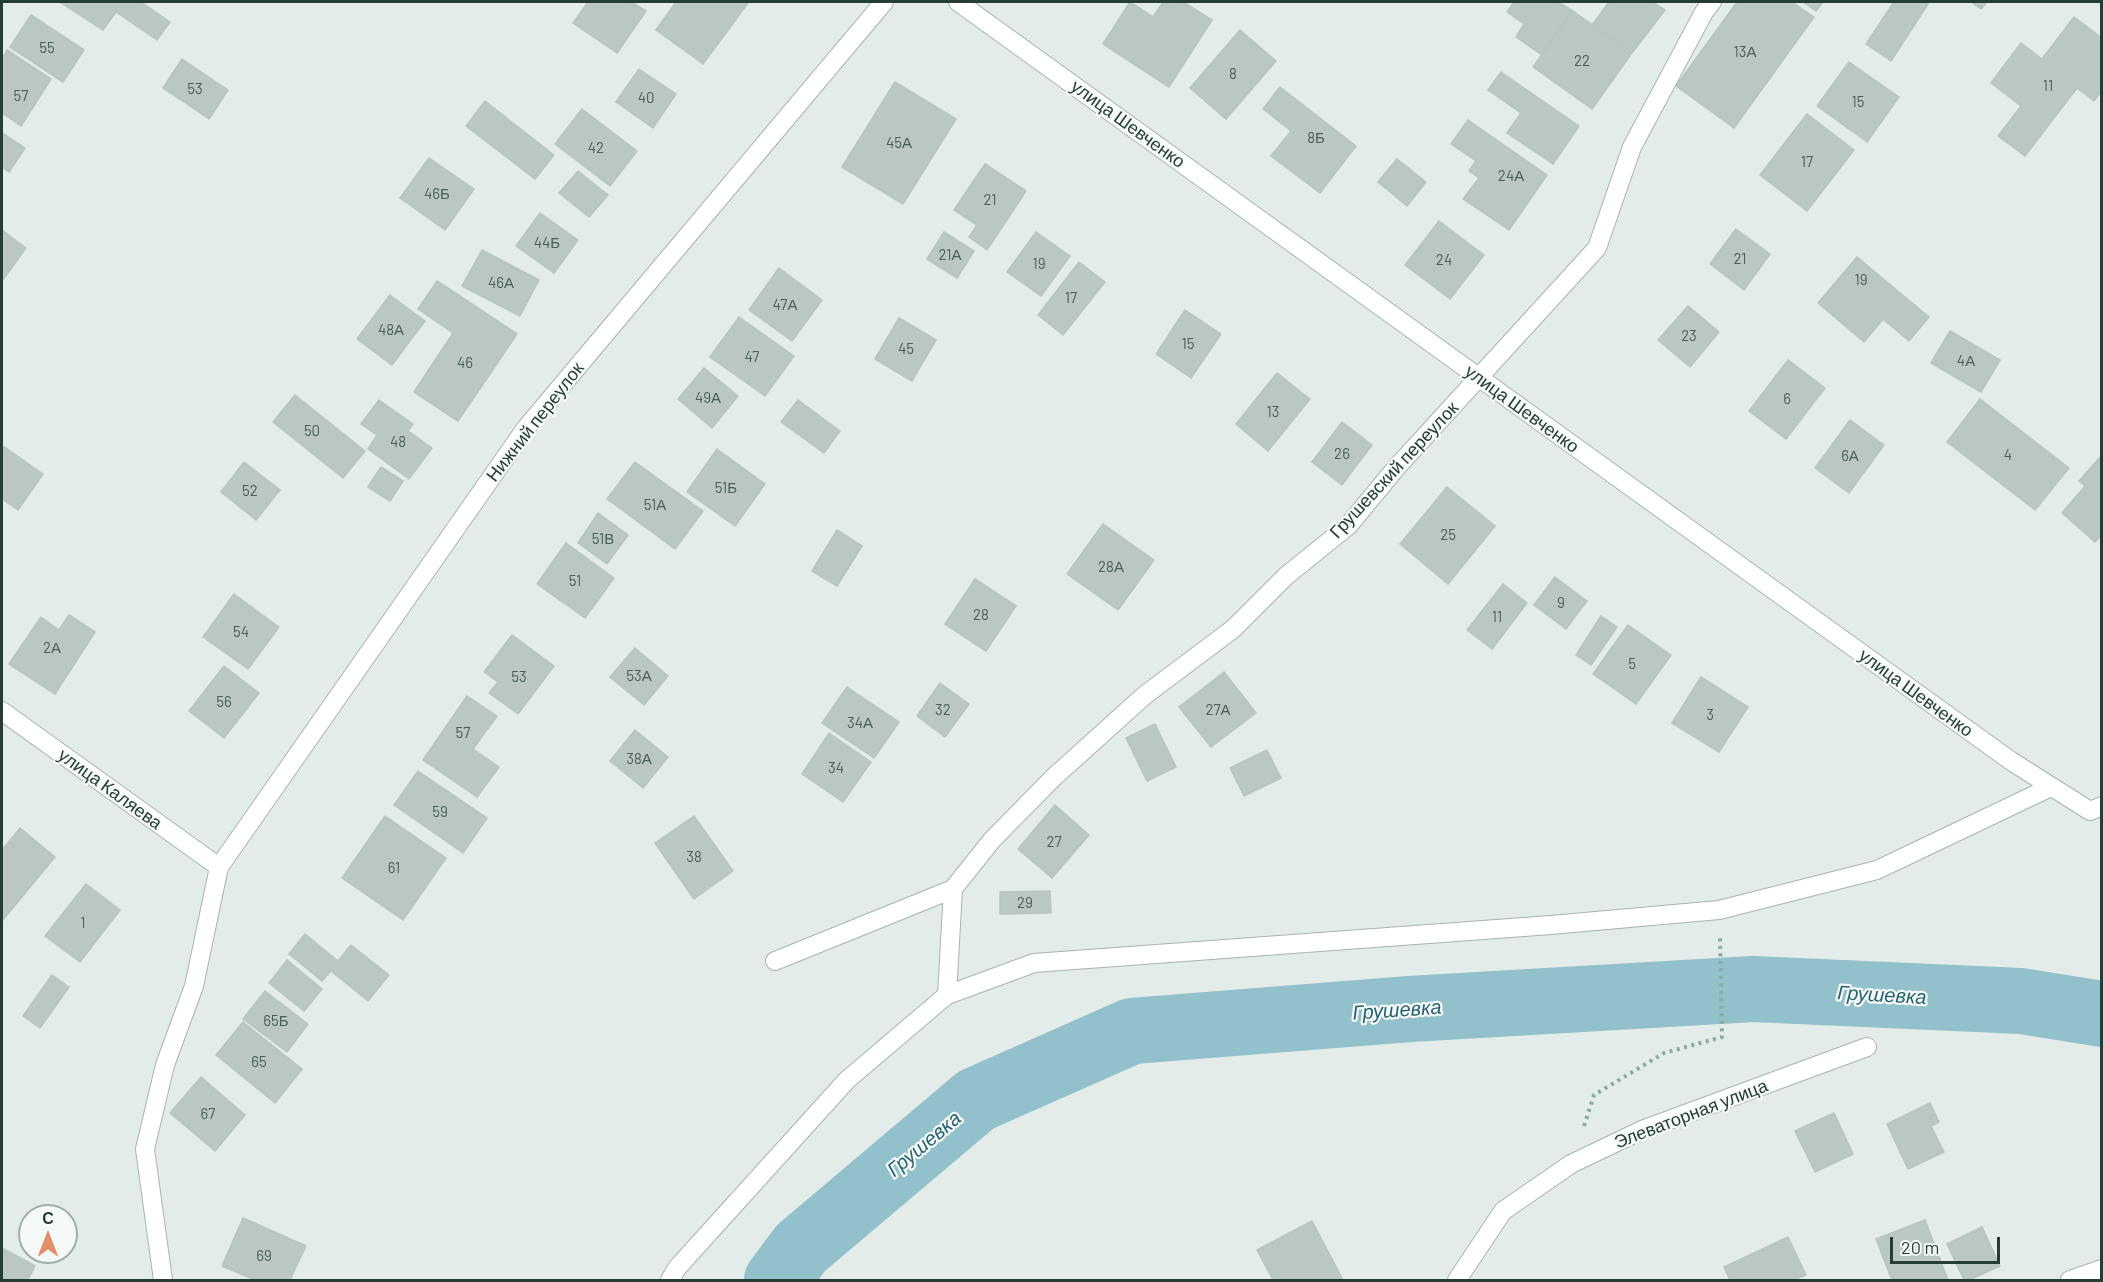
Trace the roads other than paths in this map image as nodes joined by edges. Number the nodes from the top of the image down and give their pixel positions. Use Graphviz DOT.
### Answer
graph roads {
  1 [pos="884,2"];
  2 [pos="958,2"];
  3 [pos="1712,2"];
  4 [pos="1479,378"];
  5 [pos="2,711"];
  6 [pos="2051,786"];
  7 [pos="2096,808"];
  8 [pos="219,867"];
  9 [pos="953,889"];
  10 [pos="775,961"];
  11 [pos="947,995"];
  12 [pos="1867,1047"];
  13 [pos="2102,1269"];
  14 [pos="163,1281"];
  15 [pos="670,1281"];
  16 [pos="1457,1281"];
  17 [pos="2070,1281"];
  1 -- 8 [label="street, Нижний переулок"];
  2 -- 4 [label="street, улица Шевченко"];
  3 -- 4 [label="street, Грушевский переулок"];
  4 -- 6 [label="street, улица Шевченко"];
  4 -- 9 [label="street, Грушевский переулок"];
  5 -- 8 [label="street, улица Каляева"];
  6 -- 7 [label="street, улица Шевченко"];
  6 -- 11 [label="street"];
  8 -- 14 [label="street"];
  9 -- 10 [label="street, Грушевский переулок"];
  9 -- 11 [label="street"];
  11 -- 15 [label="street"];
  12 -- 16 [label="street, Элеваторная улица"];
  13 -- 17 [label="street"];
}
